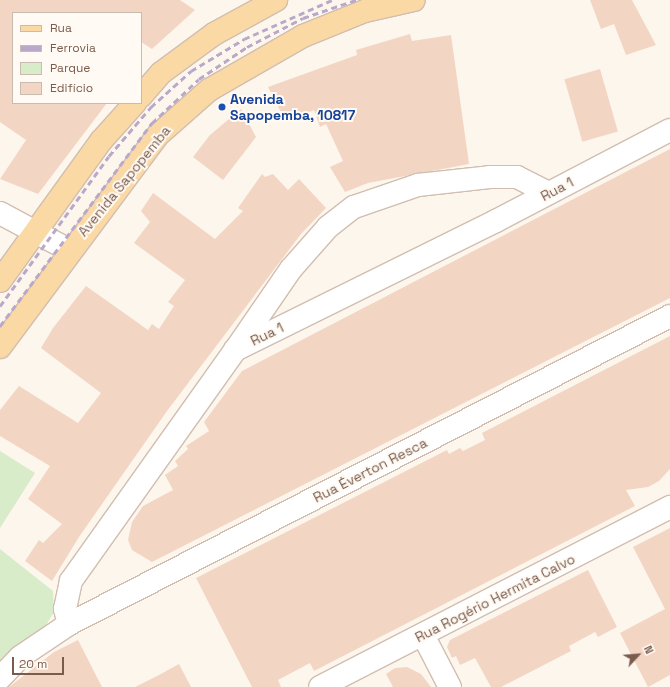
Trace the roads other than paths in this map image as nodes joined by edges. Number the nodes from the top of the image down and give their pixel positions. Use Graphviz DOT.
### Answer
graph roads {
  1 [pos="276,0"];
  2 [pos="414,0"];
  3 [pos="142,95"];
  4 [pos="134,104"];
  5 [pos="670,130"];
  6 [pos="548,193"];
  7 [pos="0,213"];
  8 [pos="36,231"];
  9 [pos="69,250"];
  10 [pos="0,281"];
  11 [pos="670,316"];
  12 [pos="0,347"];
  13 [pos="234,350"];
  14 [pos="670,508"];
  15 [pos="69,624"];
  16 [pos="423,635"];
  17 [pos="0,678"];
  18 [pos="320,687"];
  19 [pos="450,687"];
  1 -- 3 [label="main road"];
  2 -- 9 [label="main road, Avenida Sapopemba"];
  4 -- 8 [label="main road"];
  5 -- 6 [label="street, Rua 1"];
  6 -- 13 [label="street, Rua 1"];
  6 -- 13 [label="street"];
  7 -- 8 [label="street"];
  8 -- 9 [label="street"];
  8 -- 10 [label="main road"];
  9 -- 12 [label="main road, Avenida Sapopemba"];
  11 -- 15 [label="street, Rua Éverton Resca"];
  13 -- 15 [label="street, Rua 1"];
  14 -- 16 [label="street, Rua Rogério Hermita Calvo"];
  15 -- 17 [label="street"];
  16 -- 18 [label="street, Rua Rogério Hermita Calvo"];
  16 -- 19 [label="street"];
}
